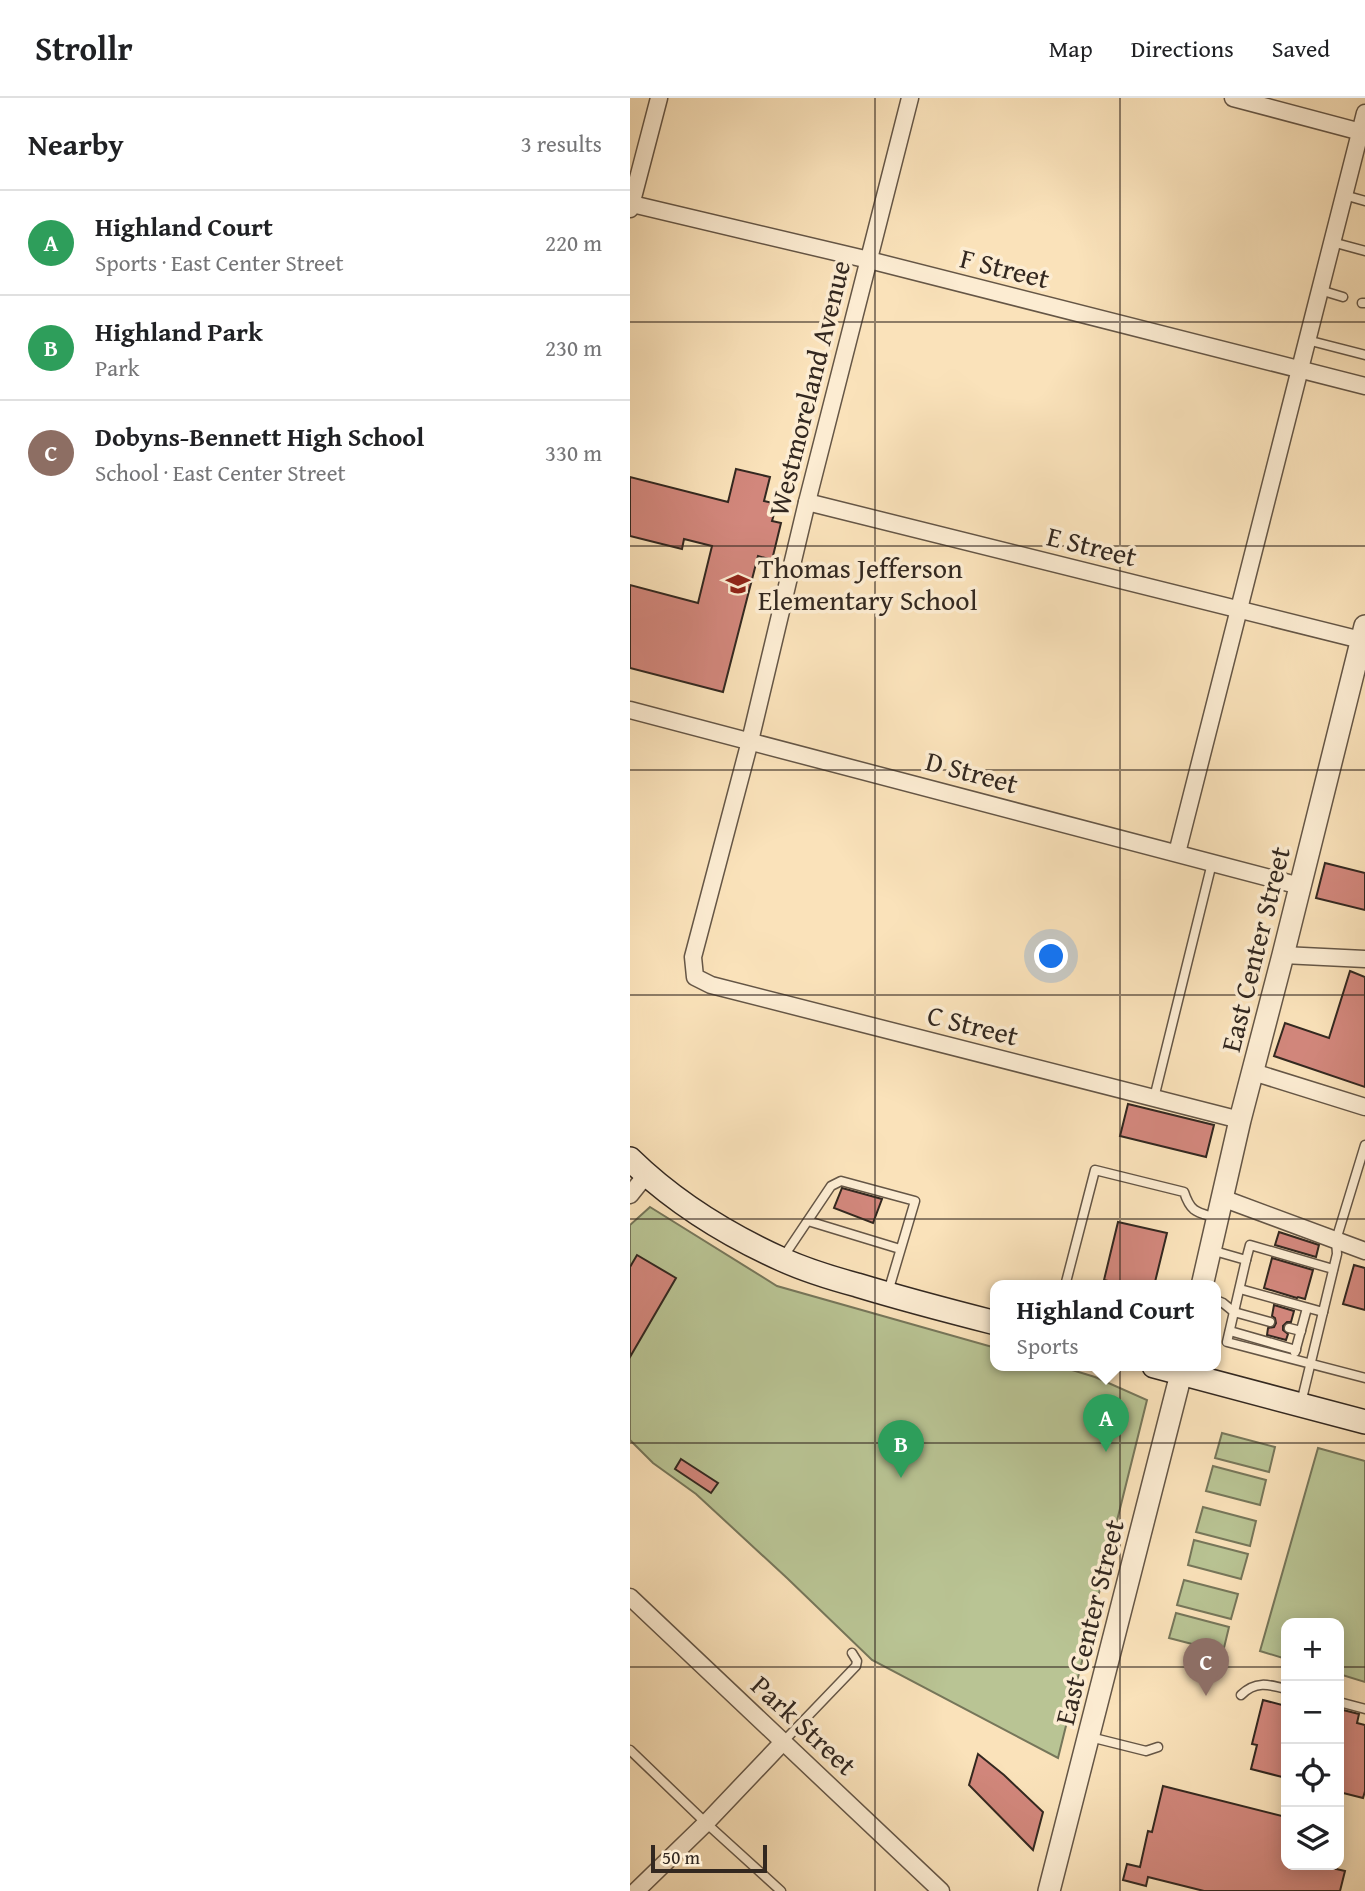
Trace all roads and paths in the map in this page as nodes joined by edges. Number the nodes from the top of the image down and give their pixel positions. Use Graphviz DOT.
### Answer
graph roads {
  1 [pos="659,98"];
  2 [pos="910,98"];
  3 [pos="1233,98"];
  4 [pos="1365,113"];
  5 [pos="1363,132"];
  6 [pos="1344,195"];
  7 [pos="1365,201"];
  8 [pos="631,207"];
  9 [pos="1332,242"];
  10 [pos="1365,251"];
  11 [pos="869,260"];
  12 [pos="1320,290"];
  13 [pos="1343,297"];
  14 [pos="1307,340"];
  15 [pos="1365,355"];
  16 [pos="1299,369"];
  17 [pos="1365,386"];
  18 [pos="807,502"];
  19 [pos="1240,610"];
  20 [pos="1364,636"];
  21 [pos="630,710"];
  22 [pos="750,741"];
  23 [pos="1177,853"];
  24 [pos="1213,863"];
  25 [pos="1300,886"];
  26 [pos="1283,955"];
  27 [pos="1365,959"];
  28 [pos="695,977"];
  29 [pos="1253,1072"];
  30 [pos="1154,1098"];
  31 [pos="1365,1107"];
  32 [pos="1240,1120"];
  33 [pos="1365,1145"];
  34 [pos="638,1167"];
  35 [pos="630,1195"];
  36 [pos="1220,1208"];
  37 [pos="808,1221"];
  38 [pos="1336,1240"];
  39 [pos="900,1249"];
  40 [pos="1211,1250"];
  41 [pos="1365,1251"];
  42 [pos="782,1260"];
  43 [pos="1246,1260"];
  44 [pos="1333,1269"];
  45 [pos="1067,1280"];
  46 [pos="1204,1280"];
  47 [pos="1240,1289"];
  48 [pos="887,1294"];
  49 [pos="1221,1302"];
  50 [pos="1307,1308"];
  51 [pos="1234,1312"];
  52 [pos="1323,1312"];
  53 [pos="990,1321"];
  54 [pos="1270,1322"];
  55 [pos="1289,1328"];
  56 [pos="1301,1331"];
  57 [pos="1295,1354"];
  58 [pos="1311,1363"];
  59 [pos="1182,1371"];
  60 [pos="1185,1371"];
  61 [pos="1365,1378"];
  62 [pos="1301,1405"];
  63 [pos="1365,1422"];
  64 [pos="630,1597"];
  65 [pos="852,1653"];
  66 [pos="1281,1688"];
  67 [pos="1241,1695"];
  68 [pos="1344,1703"];
  69 [pos="1365,1709"];
  70 [pos="1089,1736"];
  71 [pos="783,1742"];
  72 [pos="1158,1747"];
  73 [pos="630,1750"];
  74 [pos="706,1823"];
  75 [pos="936,1889"];
  76 [pos="636,1891"];
  77 [pos="781,1891"];
  78 [pos="1049,1891"];
  1 -- 8 [label="street"];
  2 -- 11 [label="street, Westmoreland Avenue"];
  3 -- 5 [label="street"];
  4 -- 5 [label="street"];
  5 -- 6 [label="street"];
  6 -- 7 [label="lane"];
  6 -- 9 [label="street"];
  8 -- 11 [label="street, F Street"];
  9 -- 10 [label="lane"];
  9 -- 12 [label="street"];
  11 -- 16 [label="street, F Street"];
  11 -- 18 [label="street, Westmoreland Avenue"];
  12 -- 13 [label="lane"];
  12 -- 14 [label="street"];
  14 -- 15 [label="lane"];
  14 -- 16 [label="street"];
  16 -- 17 [label="street, F Street"];
  16 -- 19 [label="street"];
  18 -- 19 [label="street, E Street"];
  18 -- 22 [label="street, Westmoreland Avenue"];
  19 -- 20 [label="street, E Street"];
  19 -- 23 [label="street"];
  20 -- 25 [label="street, East Center Street"];
  21 -- 22 [label="street, D Street"];
  22 -- 23 [label="street, D Street"];
  22 -- 28 [label="street, Westmoreland Avenue"];
  23 -- 24 [label="street, D Street"];
  24 -- 25 [label="street, D Street"];
  24 -- 30 [label="lane"];
  25 -- 26 [label="street, East Center Street"];
  26 -- 27 [label="street"];
  26 -- 29 [label="street, East Center Street"];
  28 -- 30 [label="street, C Street"];
  29 -- 31 [label="street"];
  29 -- 32 [label="street, East Center Street"];
  30 -- 32 [label="street, C Street"];
  32 -- 36 [label="street, East Center Street"];
  33 -- 38 [label="lane"];
  34 -- 35 [label="street"];
  34 -- 42 [label="main road"];
  36 -- 38 [label="street"];
  36 -- 40 [label="street, East Center Street"];
  36 -- 45 [label="lane"];
  37 -- 39 [label="lane"];
  37 -- 39 [label="lane"];
  37 -- 42 [label="lane"];
  38 -- 41 [label="street"];
  38 -- 44 [label="lane"];
  39 -- 48 [label="lane"];
  40 -- 43 [label="lane"];
  40 -- 46 [label="street, East Center Street"];
  42 -- 48 [label="main road"];
  43 -- 44 [label="lane"];
  43 -- 47 [label="lane"];
  44 -- 52 [label="lane"];
  47 -- 50 [label="lane"];
  47 -- 51 [label="lane"];
  48 -- 53 [label="main road"];
  49 -- 51 [label="lane"];
  50 -- 52 [label="lane"];
  50 -- 56 [label="lane"];
  51 -- 54 [label="lane"];
  51 -- 57 [label="lane"];
  52 -- 58 [label="lane"];
  55 -- 56 [label="lane"];
  56 -- 57 [label="lane"];
  57 -- 58 [label="lane"];
  58 -- 61 [label="lane"];
  58 -- 62 [label="lane"];
  59 -- 70 [label="street, East Center Street"];
  60 -- 62 [label="main road"];
  62 -- 63 [label="main road"];
  64 -- 71 [label="street, Park Street"];
  65 -- 71 [label="lane"];
  66 -- 67 [label="lane"];
  68 -- 69 [label="lane"];
  70 -- 72 [label="lane"];
  70 -- 78 [label="street, East Center Street"];
  71 -- 74 [label="street"];
  71 -- 75 [label="street, Park Street"];
  73 -- 74 [label="lane"];
  74 -- 76 [label="street"];
  74 -- 77 [label="lane"];
}
